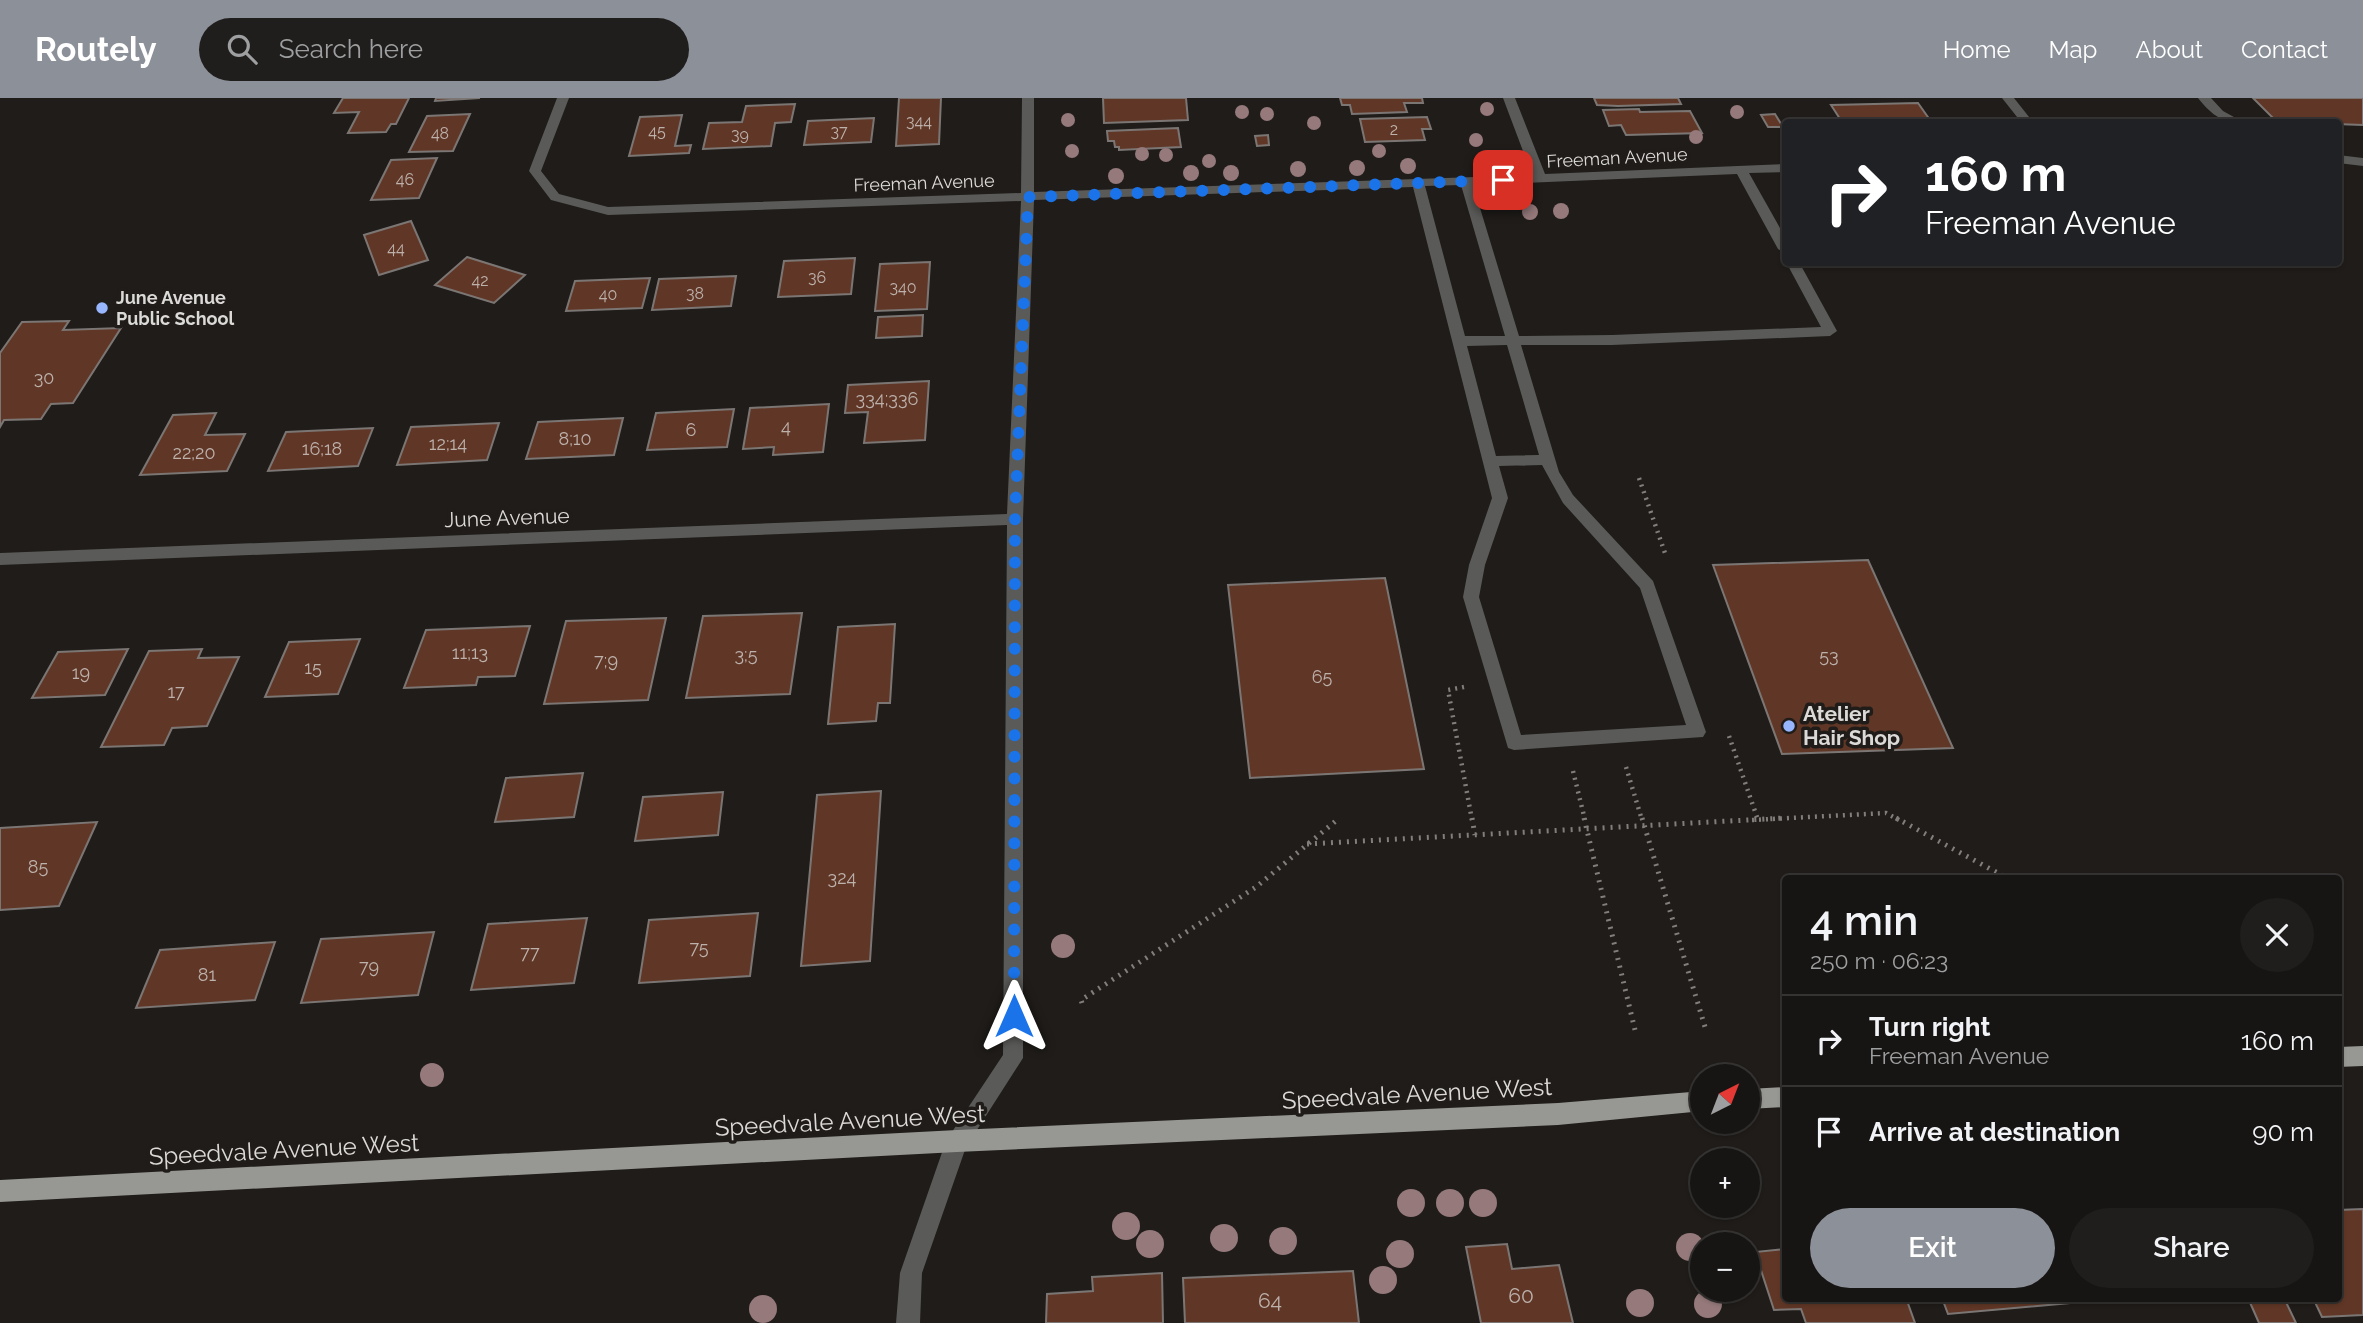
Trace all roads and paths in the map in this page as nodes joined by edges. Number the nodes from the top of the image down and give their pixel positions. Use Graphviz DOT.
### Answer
graph roads {
  1 [pos="563,98"];
  2 [pos="1028,98"];
  3 [pos="1509,98"];
  4 [pos="2008,98"];
  5 [pos="2204,98"];
  6 [pos="2025,119"];
  7 [pos="2230,119"];
  8 [pos="2342,159"];
  9 [pos="2363,162"];
  10 [pos="1782,168"];
  11 [pos="1741,170"];
  12 [pos="1540,179"];
  13 [pos="1466,181"];
  14 [pos="1418,183"];
  15 [pos="1028,197"];
  16 [pos="1782,244"];
  17 [pos="1794,266"];
  18 [pos="1461,341"];
  19 [pos="1515,341"];
  20 [pos="1549,460"];
  21 [pos="1490,461"];
  22 [pos="1015,519"];
  23 [pos="0,559"];
  24 [pos="1496,682"];
  25 [pos="1615,736"];
  26 [pos="1565,739"];
  27 [pos="1337,820"];
  28 [pos="1642,826"];
  29 [pos="1586,829"];
  30 [pos="1475,835"];
  31 [pos="1307,844"];
  32 [pos="2001,875"];
  33 [pos="1082,1003"];
  34 [pos="1705,1027"];
  35 [pos="1635,1030"];
  36 [pos="2363,1056"];
  37 [pos="2342,1057"];
  38 [pos="1782,1097"];
  39 [pos="1760,1098"];
  40 [pos="1690,1102"];
  41 [pos="957,1141"];
  42 [pos="0,1191"];
  43 [pos="908,1323"];
  1 -- 15 [label="street, Freeman Avenue"];
  2 -- 15 [label="street"];
  3 -- 12 [label="street"];
  4 -- 6 [label="street"];
  5 -- 7 [label="street"];
  8 -- 9 [label="street"];
  10 -- 11 [label="street, Freeman Avenue"];
  11 -- 12 [label="street, Freeman Avenue"];
  11 -- 16 [label="street"];
  12 -- 13 [label="street, Freeman Avenue"];
  13 -- 14 [label="street, Freeman Avenue"];
  13 -- 19 [label="street"];
  14 -- 15 [label="street, Freeman Avenue"];
  14 -- 18 [label="street"];
  15 -- 22 [label="street"];
  17 -- 19 [label="street"];
  18 -- 19 [label="street"];
  18 -- 21 [label="street"];
  19 -- 20 [label="street"];
  20 -- 21 [label="street"];
  20 -- 25 [label="street"];
  21 -- 24 [label="street"];
  22 -- 23 [label="street, June Avenue"];
  22 -- 41 [label="street"];
  24 -- 26 [label="street"];
  24 -- 30 [label="path"];
  25 -- 26 [label="street"];
  25 -- 28 [label="path"];
  26 -- 29 [label="path"];
  27 -- 31 [label="path"];
  28 -- 29 [label="path"];
  28 -- 32 [label="path"];
  28 -- 34 [label="path"];
  29 -- 30 [label="path"];
  29 -- 35 [label="path"];
  30 -- 31 [label="path"];
  31 -- 33 [label="path"];
  36 -- 37 [label="main road"];
  38 -- 39 [label="main road"];
  40 -- 41 [label="main road, Speedvale Avenue West"];
  41 -- 42 [label="main road, Speedvale Avenue West"];
  41 -- 43 [label="street"];
}
